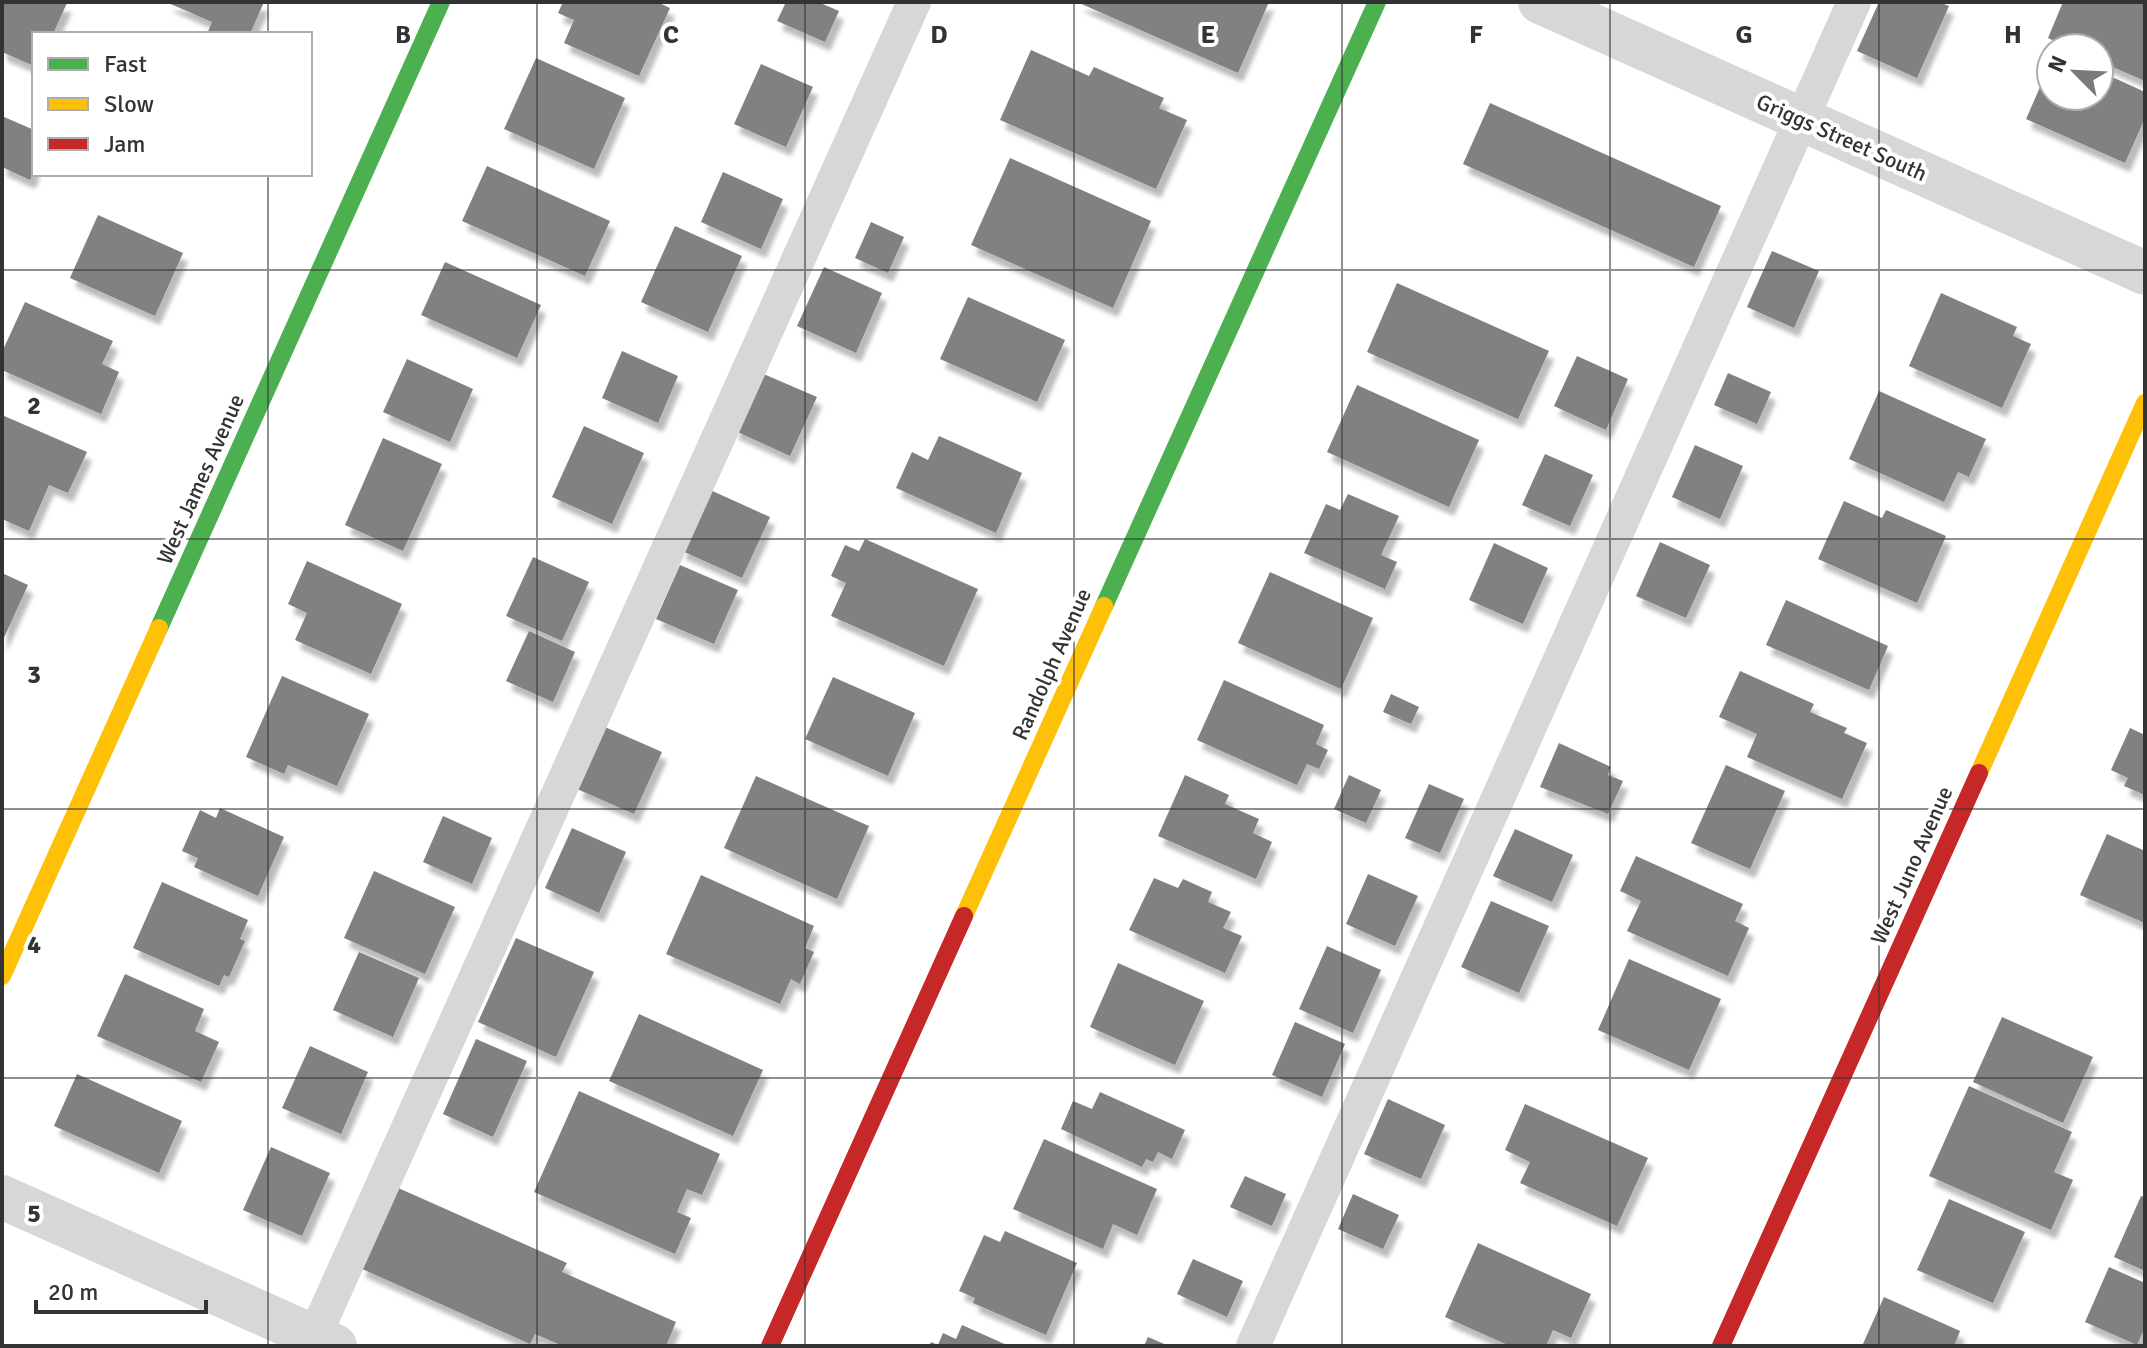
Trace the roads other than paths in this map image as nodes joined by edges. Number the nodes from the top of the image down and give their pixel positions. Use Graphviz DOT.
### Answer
graph roads {
  1 [pos="441,2"];
  2 [pos="914,2"];
  3 [pos="1377,2"];
  4 [pos="1540,2"];
  5 [pos="1854,2"];
  6 [pos="1801,119"];
  7 [pos="2145,273"];
  8 [pos="2145,403"];
  9 [pos="2,976"];
  10 [pos="2,1197"];
  11 [pos="320,1343"];
  12 [pos="770,1346"];
  13 [pos="1253,1346"];
  14 [pos="1721,1346"];
  1 -- 9 [label="street, West James Avenue"];
  2 -- 11 [label="lane"];
  3 -- 12 [label="street, Randolph Avenue"];
  4 -- 6 [label="street, Griggs Street South"];
  5 -- 6 [label="lane"];
  6 -- 7 [label="street, Griggs Street South"];
  6 -- 13 [label="lane"];
  8 -- 14 [label="street, West Juno Avenue"];
  10 -- 11 [label="street"];
}
